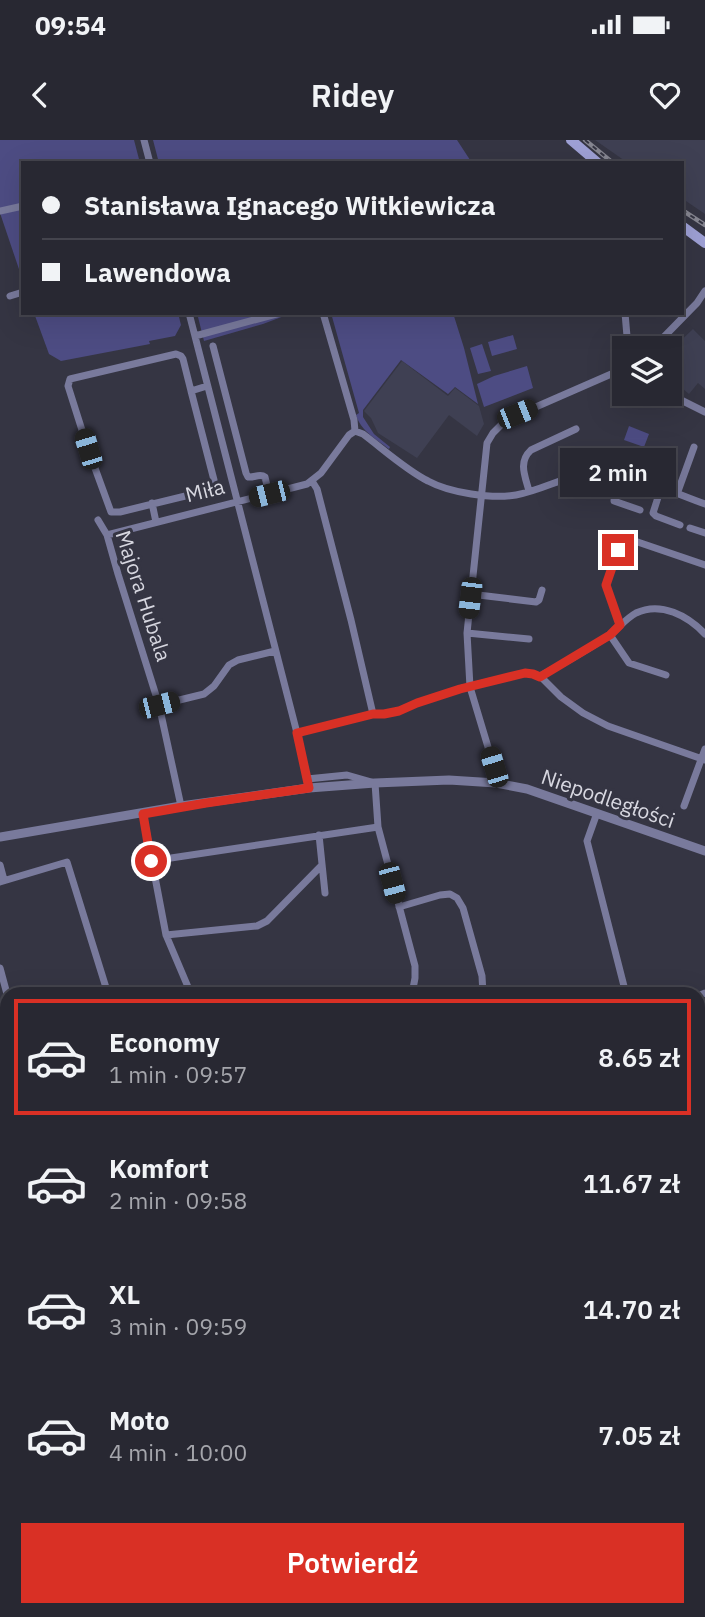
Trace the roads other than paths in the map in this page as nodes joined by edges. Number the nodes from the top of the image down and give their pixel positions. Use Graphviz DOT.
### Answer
graph roads {
  1 [pos="144,140"];
  2 [pos="571,140"];
  3 [pos="149,161"];
  4 [pos="596,161"];
  5 [pos="21,206"];
  6 [pos="0,211"];
  7 [pos="684,227"];
  8 [pos="705,243"];
  9 [pos="705,291"];
  10 [pos="21,293"];
  11 [pos="9,296"];
  12 [pos="705,298"];
  13 [pos="697,303"];
  14 [pos="190,315"];
  15 [pos="274,315"];
  16 [pos="324,315"];
  17 [pos="625,315"];
  18 [pos="195,336"];
  19 [pos="627,336"];
  20 [pos="665,336"];
  21 [pos="213,346"];
  22 [pos="217,360"];
  23 [pos="202,364"];
  24 [pos="612,374"];
  25 [pos="207,386"];
  26 [pos="191,391"];
  27 [pos="682,400"];
  28 [pos="705,412"];
  29 [pos="576,429"];
  30 [pos="355,431"];
  31 [pos="694,447"];
  32 [pos="611,472"];
  33 [pos="312,481"];
  34 [pos="661,488"];
  35 [pos="529,491"];
  36 [pos="269,494"];
  37 [pos="677,494"];
  38 [pos="481,495"];
  39 [pos="237,501"];
  40 [pos="152,503"];
  41 [pos="705,504"];
  42 [pos="640,510"];
  43 [pos="98,520"];
  44 [pos="156,522"];
  45 [pos="680,525"];
  46 [pos="690,528"];
  47 [pos="705,533"];
  48 [pos="107,535"];
  49 [pos="705,565"];
  50 [pos="542,590"];
  51 [pos="470,594"];
  52 [pos="620,625"];
  53 [pos="467,633"];
  54 [pos="705,634"];
  55 [pos="610,635"];
  56 [pos="528,639"];
  57 [pos="275,651"];
  58 [pos="666,675"];
  59 [pos="540,677"];
  60 [pos="470,687"];
  61 [pos="159,705"];
  62 [pos="373,714"];
  63 [pos="297,733"];
  64 [pos="705,749"];
  65 [pos="703,759"];
  66 [pos="375,783"];
  67 [pos="496,783"];
  68 [pos="308,784"];
  69 [pos="181,806"];
  70 [pos="684,806"];
  71 [pos="597,813"];
  72 [pos="143,814"];
  73 [pos="377,827"];
  74 [pos="319,835"];
  75 [pos="0,837"];
  76 [pos="705,851"];
  77 [pos="151,861"];
  78 [pos="0,865"];
  79 [pos="322,865"];
  80 [pos="2,881"];
  81 [pos="325,893"];
  82 [pos="399,907"];
  83 [pos="166,935"];
  84 [pos="0,968"];
  85 [pos="6,987"];
  86 [pos="105,987"];
  87 [pos="188,987"];
  88 [pos="413,987"];
  89 [pos="482,987"];
  90 [pos="624,987"];
  1 -- 3 [label="street"];
  2 -- 4 [label="main road"];
  5 -- 6 [label="street"];
  7 -- 8 [label="main road"];
  9 -- 13 [label="street"];
  10 -- 11 [label="street"];
  12 -- 13 [label="street"];
  13 -- 20 [label="street"];
  14 -- 18 [label="street"];
  15 -- 18 [label="street"];
  16 -- 30 [label="street"];
  17 -- 19 [label="street"];
  18 -- 23 [label="street"];
  21 -- 22 [label="street"];
  22 -- 23 [label="street"];
  22 -- 36 [label="street"];
  23 -- 25 [label="street"];
  24 -- 38 [label="street"];
  25 -- 26 [label="street"];
  25 -- 39 [label="street"];
  26 -- 40 [label="street"];
  26 -- 40 [label="street"];
  27 -- 28 [label="street"];
  29 -- 35 [label="street"];
  30 -- 33 [label="street"];
  30 -- 38 [label="street"];
  31 -- 37 [label="street"];
  32 -- 34 [label="street"];
  32 -- 35 [label="street"];
  32 -- 42 [label="street"];
  33 -- 36 [label="street, Miła"];
  33 -- 62 [label="street"];
  34 -- 37 [label="street"];
  34 -- 45 [label="street"];
  35 -- 38 [label="street"];
  36 -- 39 [label="street, Miła"];
  37 -- 41 [label="street"];
  38 -- 51 [label="street"];
  39 -- 44 [label="street, Miła"];
  39 -- 57 [label="street"];
  40 -- 44 [label="street"];
  43 -- 48 [label="street, Majora Hubala"];
  44 -- 48 [label="street, Miła"];
  46 -- 47 [label="street"];
  48 -- 61 [label="street, Majora Hubala"];
  49 -- 52 [label="street"];
  50 -- 51 [label="street"];
  51 -- 53 [label="street"];
  52 -- 54 [label="street"];
  52 -- 55 [label="street"];
  53 -- 56 [label="street"];
  53 -- 60 [label="street"];
  55 -- 58 [label="street"];
  55 -- 59 [label="street"];
  57 -- 61 [label="street"];
  57 -- 63 [label="street"];
  59 -- 60 [label="street"];
  59 -- 65 [label="street"];
  60 -- 62 [label="street"];
  60 -- 67 [label="street"];
  61 -- 69 [label="street, Majora Hubala"];
  62 -- 63 [label="street"];
  63 -- 68 [label="street"];
  64 -- 65 [label="street"];
  65 -- 70 [label="street"];
  66 -- 67 [label="street, Niepodległości"];
  66 -- 68 [label="street, Niepodległości"];
  66 -- 73 [label="street"];
  67 -- 71 [label="street, Niepodległości"];
  68 -- 69 [label="street, Niepodległości"];
  69 -- 72 [label="street, Niepodległości"];
  71 -- 76 [label="street, Niepodległości"];
  71 -- 90 [label="street"];
  72 -- 75 [label="street, Niepodległości"];
  72 -- 77 [label="street"];
  73 -- 74 [label="street"];
  73 -- 82 [label="street"];
  74 -- 77 [label="street"];
  74 -- 79 [label="street"];
  77 -- 83 [label="street"];
  78 -- 80 [label="street"];
  79 -- 81 [label="street"];
  79 -- 83 [label="street"];
  80 -- 86 [label="street"];
  82 -- 88 [label="street"];
  82 -- 89 [label="street"];
  83 -- 87 [label="street"];
  84 -- 85 [label="street"];
}
